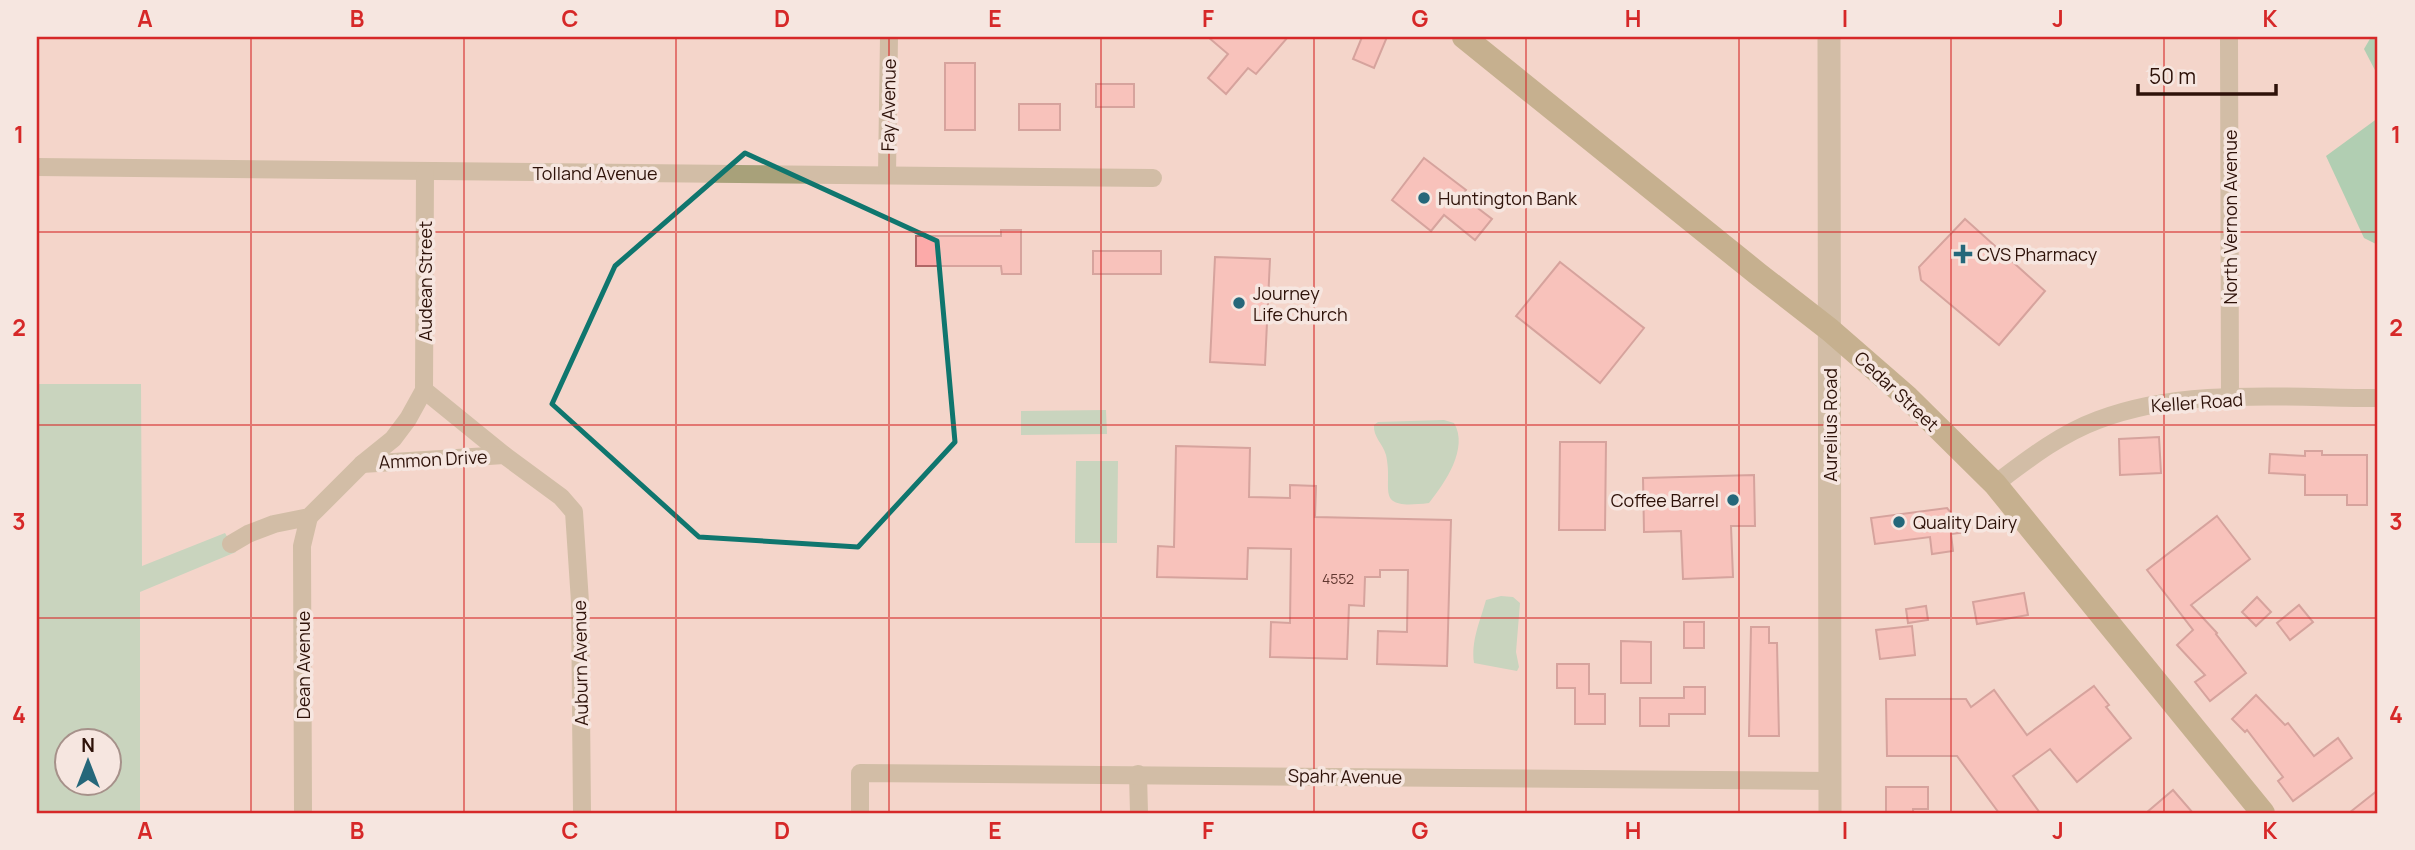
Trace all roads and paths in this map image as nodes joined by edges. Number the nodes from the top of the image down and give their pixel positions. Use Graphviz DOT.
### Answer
graph roads {
  1 [pos="889,37"];
  2 [pos="1464,37"];
  3 [pos="1829,37"];
  4 [pos="2229,37"];
  5 [pos="37,167"];
  6 [pos="425,172"];
  7 [pos="887,174"];
  8 [pos="1153,178"];
  9 [pos="1830,330"];
  10 [pos="424,390"];
  11 [pos="2230,398"];
  12 [pos="2378,398"];
  13 [pos="504,455"];
  14 [pos="362,464"];
  15 [pos="1995,484"];
  16 [pos="574,512"];
  17 [pos="309,517"];
  18 [pos="231,544"];
  19 [pos="1138,775"];
  20 [pos="1829,781"];
  21 [pos="303,813"];
  22 [pos="582,813"];
  23 [pos="860,813"];
  24 [pos="1139,813"];
  25 [pos="1830,813"];
  26 [pos="2263,813"];
  1 -- 7 [label="street, Fay Avenue"];
  2 -- 9 [label="main road, Cedar Street"];
  3 -- 9 [label="street, Aurelius Road"];
  4 -- 11 [label="street, North Vernon Avenue"];
  5 -- 6 [label="street, Tolland Avenue"];
  6 -- 7 [label="street, Tolland Avenue"];
  6 -- 10 [label="street, Audean Street"];
  7 -- 8 [label="street, Tolland Avenue"];
  9 -- 15 [label="main road, Cedar Street"];
  9 -- 20 [label="street, Aurelius Road"];
  10 -- 13 [label="street, Ammon Drive"];
  10 -- 14 [label="street, Ammon Drive"];
  11 -- 12 [label="street, Keller Road"];
  11 -- 15 [label="street, Keller Road"];
  13 -- 14 [label="street, Ammon Drive"];
  13 -- 16 [label="street, Ammon Drive"];
  14 -- 17 [label="street, Ammon Drive"];
  15 -- 26 [label="main road, Cedar Street"];
  16 -- 22 [label="street, Auburn Avenue"];
  17 -- 18 [label="street"];
  17 -- 21 [label="street, Dean Avenue"];
  19 -- 20 [label="street, Spahr Avenue"];
  19 -- 23 [label="street, Spahr Avenue"];
  19 -- 24 [label="street"];
  20 -- 25 [label="street, Aurelius Road"];
}
